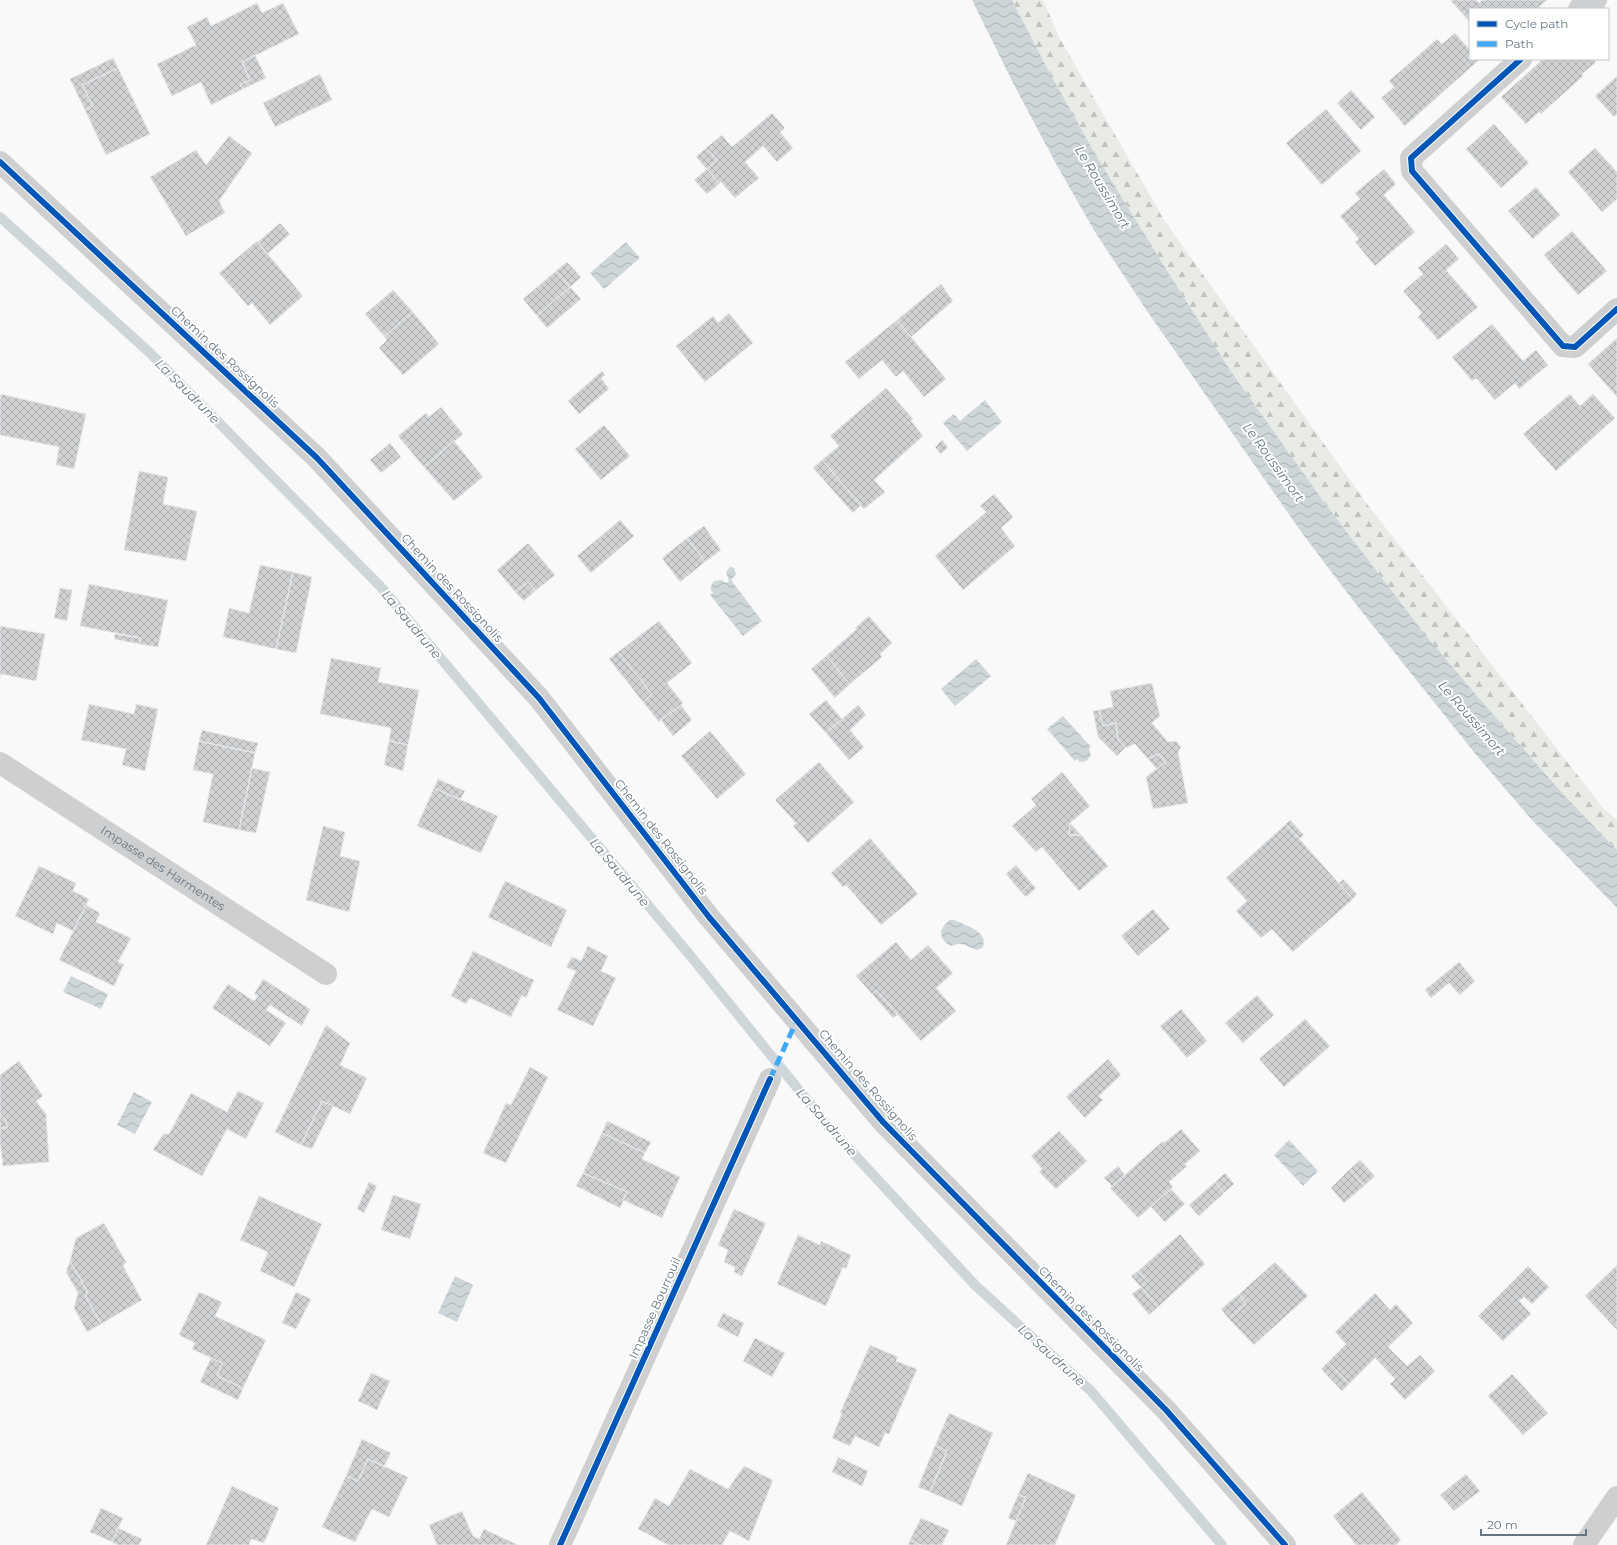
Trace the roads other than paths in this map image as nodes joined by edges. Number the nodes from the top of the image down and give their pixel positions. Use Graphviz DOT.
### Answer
graph roads {
  1 [pos="1596,0"];
  2 [pos="1581,8"];
  3 [pos="1520,60"];
  4 [pos="0,162"];
  5 [pos="1617,309"];
  6 [pos="0,763"];
  7 [pos="326,974"];
  8 [pos="770,1079"];
  9 [pos="1617,1497"];
  10 [pos="560,1545"];
  11 [pos="1285,1545"];
  12 [pos="1584,1545"];
  1 -- 2 [label="street"];
  3 -- 5 [label="street"];
  4 -- 11 [label="street, Chemin des Rossignolis"];
  6 -- 7 [label="street, Impasse des Harmentes"];
  8 -- 10 [label="street, Impasse Bourrouil"];
  9 -- 12 [label="street"];
}
